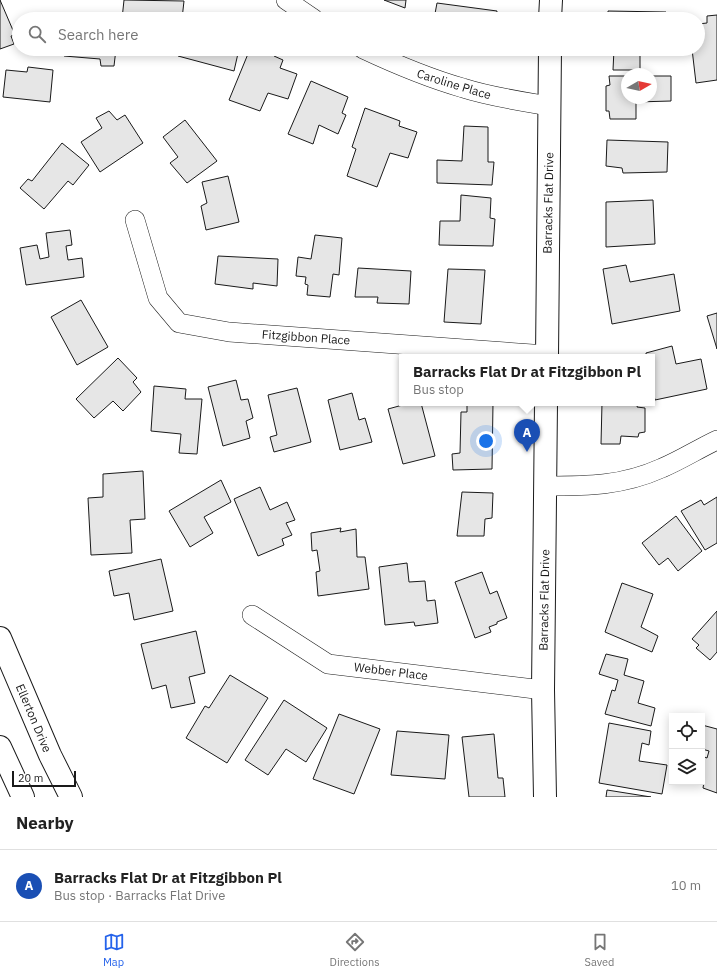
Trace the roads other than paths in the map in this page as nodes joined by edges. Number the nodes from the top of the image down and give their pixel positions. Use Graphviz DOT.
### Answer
graph roads {
  1 [pos="286,0"];
  2 [pos="551,0"];
  3 [pos="304,12"];
  4 [pos="550,12"];
  5 [pos="378,56"];
  6 [pos="550,56"];
  7 [pos="549,106"];
  8 [pos="135,220"];
  9 [pos="520,354"];
  10 [pos="547,354"];
  11 [pos="546,406"];
  12 [pos="717,440"];
  13 [pos="545,486"];
  14 [pos="252,615"];
  15 [pos="0,638"];
  16 [pos="543,690"];
  17 [pos="0,747"];
  18 [pos="23,797"];
  19 [pos="72,797"];
  20 [pos="545,797"];
  1 -- 3 [label="street"];
  2 -- 4 [label="street"];
  5 -- 7 [label="street, Caroline Place"];
  6 -- 7 [label="street, Barracks Flat Drive"];
  7 -- 10 [label="street, Barracks Flat Drive"];
  8 -- 9 [label="street, Fitzgibbon Place"];
  11 -- 13 [label="street, Barracks Flat Drive"];
  12 -- 13 [label="street"];
  13 -- 16 [label="street, Barracks Flat Drive"];
  14 -- 16 [label="street, Webber Place"];
  15 -- 19 [label="street, Ellerton Drive"];
  16 -- 20 [label="street, Barracks Flat Drive"];
  17 -- 18 [label="street"];
}
